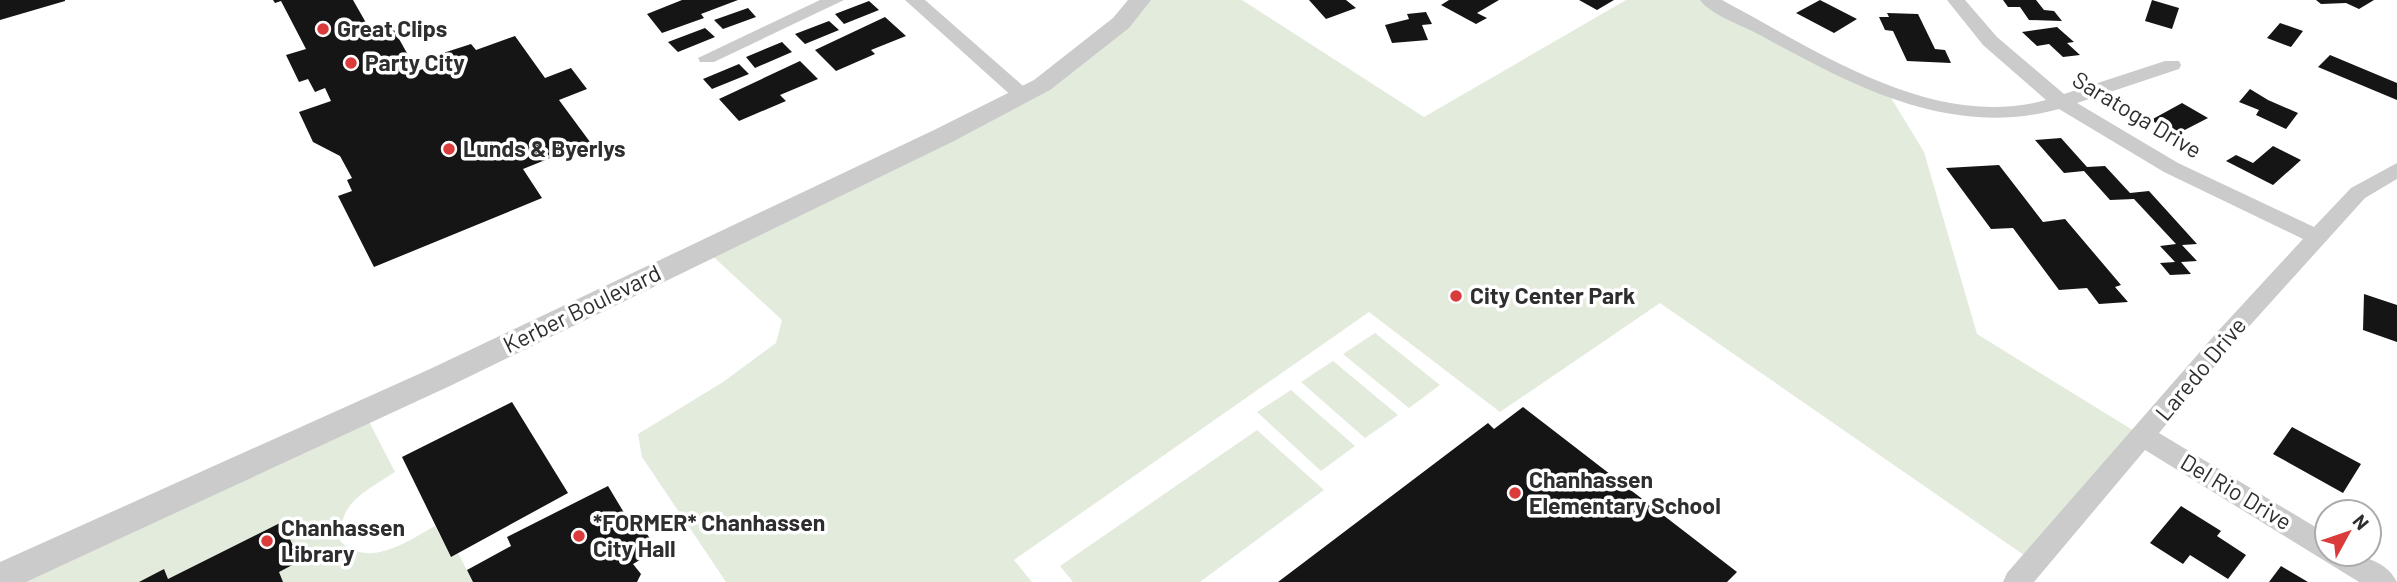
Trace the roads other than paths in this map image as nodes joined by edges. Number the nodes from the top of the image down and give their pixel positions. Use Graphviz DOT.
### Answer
graph roads {
  1 [pos="835,0"];
  2 [pos="914,0"];
  3 [pos="1140,0"];
  4 [pos="1709,0"];
  5 [pos="1956,0"];
  6 [pos="707,58"];
  7 [pos="2172,65"];
  8 [pos="1022,95"];
  9 [pos="2061,100"];
  10 [pos="2397,170"];
  11 [pos="2319,238"];
  12 [pos="2144,437"];
  13 [pos="2313,540"];
  14 [pos="2360,568"];
  15 [pos="0,578"];
  16 [pos="2017,582"];
  17 [pos="2383,582"];
  1 -- 6 [label="street"];
  2 -- 8 [label="street"];
  3 -- 8 [label="street, Kerber Boulevard"];
  4 -- 9 [label="street"];
  5 -- 9 [label="street, Saratoga Drive"];
  7 -- 9 [label="street"];
  8 -- 15 [label="street, Kerber Boulevard"];
  9 -- 11 [label="street, Saratoga Drive"];
  10 -- 11 [label="street, Laredo Drive"];
  11 -- 12 [label="street, Laredo Drive"];
  12 -- 13 [label="street, Del Rio Drive"];
  12 -- 16 [label="street, Laredo Drive"];
  14 -- 17 [label="street"];
}
